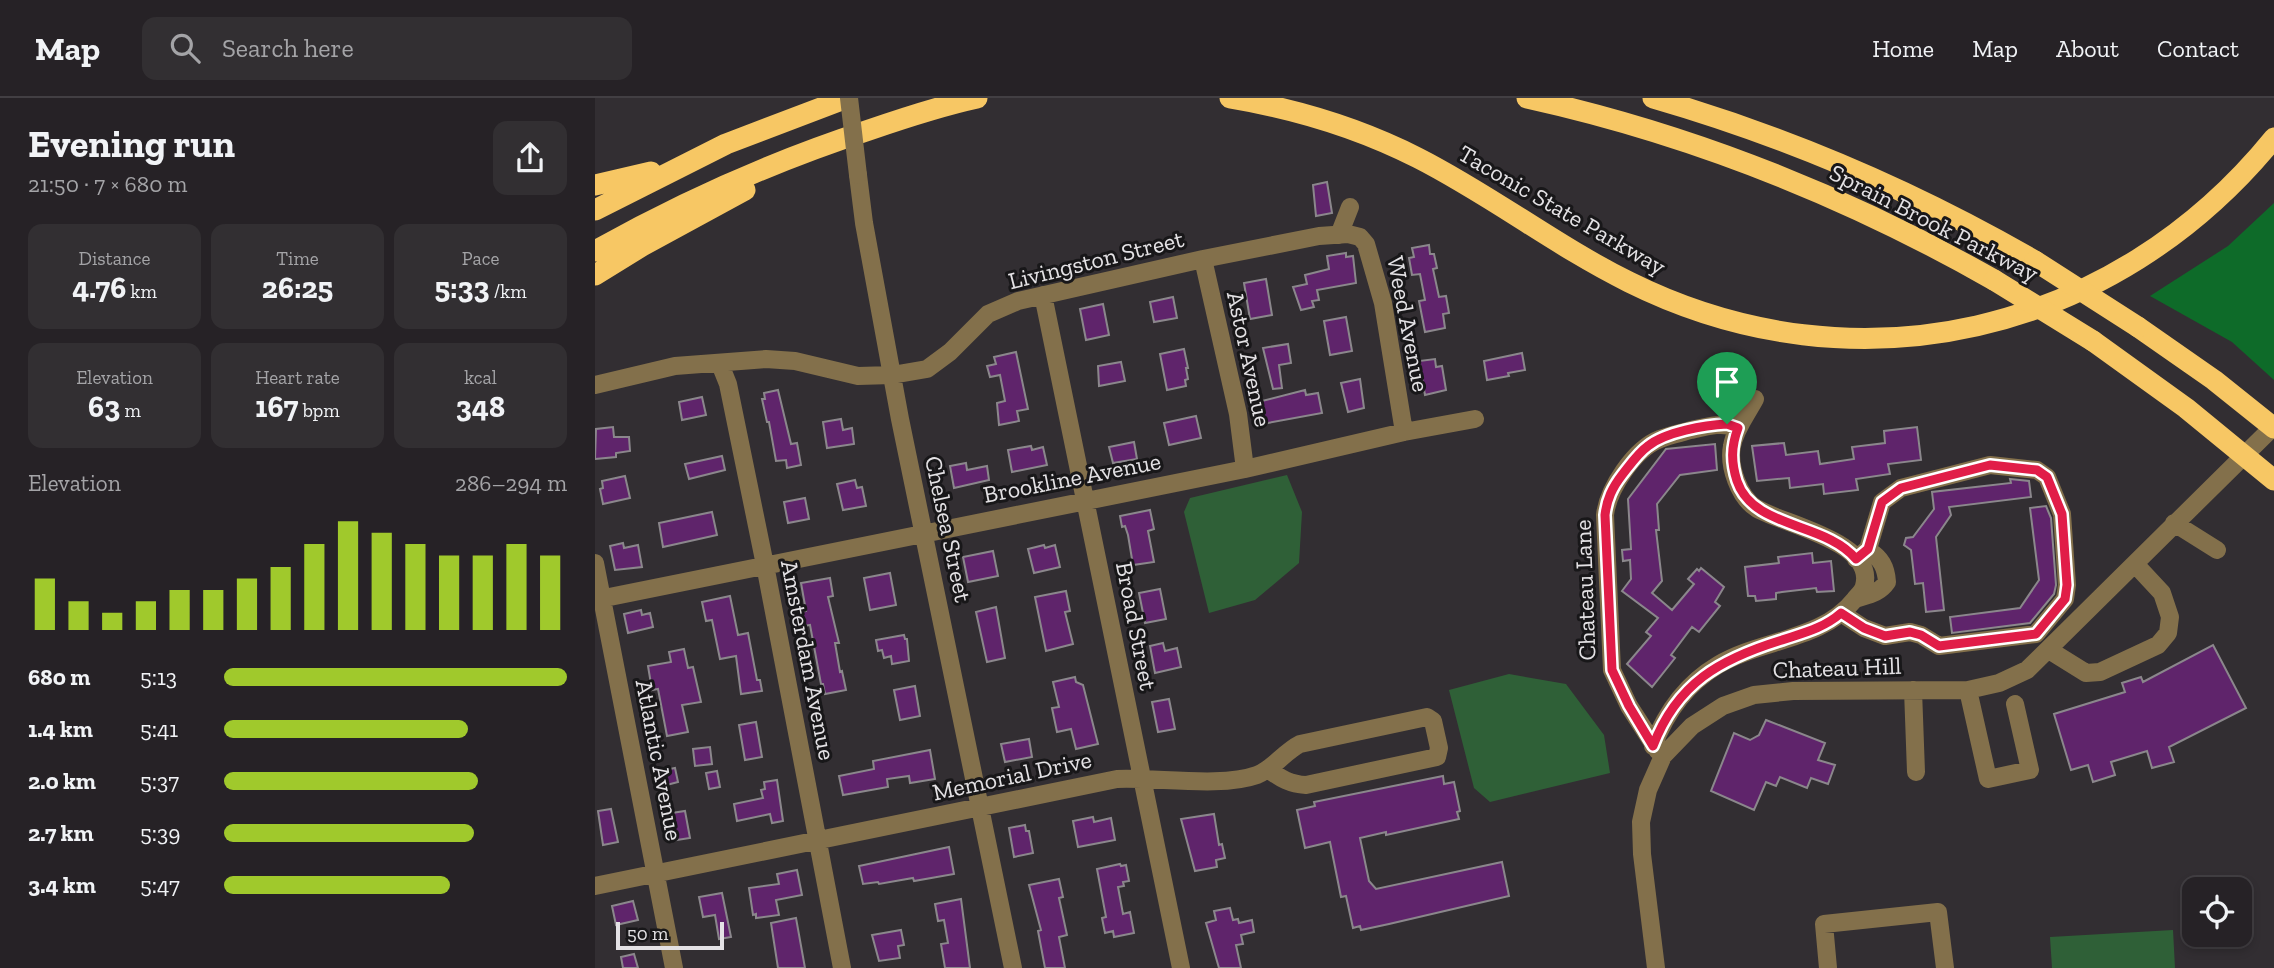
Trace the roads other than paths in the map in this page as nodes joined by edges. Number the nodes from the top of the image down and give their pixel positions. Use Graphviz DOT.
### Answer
graph roads {
  1 [pos="848,98"];
  2 [pos="977,98"];
  3 [pos="1230,98"];
  4 [pos="1527,98"];
  5 [pos="1653,98"];
  6 [pos="2274,138"];
  7 [pos="836,140"];
  8 [pos="684,164"];
  9 [pos="595,185"];
  10 [pos="1350,207"];
  11 [pos="595,210"];
  12 [pos="1339,235"];
  13 [pos="595,251"];
  14 [pos="1203,258"];
  15 [pos="595,275"];
  16 [pos="1043,295"];
  17 [pos="720,364"];
  18 [pos="892,375"];
  19 [pos="595,385"];
  20 [pos="1755,399"];
  21 [pos="1475,418"];
  22 [pos="1738,428"];
  23 [pos="2273,428"];
  24 [pos="1404,432"];
  25 [pos="2245,455"];
  26 [pos="1245,469"];
  27 [pos="2274,480"];
  28 [pos="1085,499"];
  29 [pos="2174,523"];
  30 [pos="925,533"];
  31 [pos="2217,550"];
  32 [pos="1862,554"];
  33 [pos="595,563"];
  34 [pos="2135,564"];
  35 [pos="765,565"];
  36 [pos="599,600"];
  37 [pos="1841,613"];
  38 [pos="2049,650"];
  39 [pos="1913,690"];
  40 [pos="1968,690"];
  41 [pos="2015,704"];
  42 [pos="1658,751"];
  43 [pos="1268,769"];
  44 [pos="1916,772"];
  45 [pos="1142,778"];
  46 [pos="980,807"];
  47 [pos="818,841"];
  48 [pos="657,874"];
  49 [pos="595,886"];
  50 [pos="674,968"];
  51 [pos="842,968"];
  52 [pos="1013,968"];
  53 [pos="1181,968"];
  54 [pos="1656,968"];
  55 [pos="1828,968"];
  56 [pos="1945,968"];
  1 -- 8 [label="highway"];
  1 -- 18 [label="street, Chelsea Street, bridge"];
  2 -- 7 [label="highway"];
  3 -- 6 [label="highway, Taconic State Parkway"];
  4 -- 25 [label="highway, Sprain Brook Parkway, bridge"];
  5 -- 23 [label="highway, Sprain Brook Parkway, bridge"];
  7 -- 13 [label="highway"];
  7 -- 15 [label="highway"];
  8 -- 9 [label="highway"];
  8 -- 11 [label="highway"];
  10 -- 12 [label="street"];
  12 -- 14 [label="street, Livingston Street"];
  12 -- 24 [label="street, Weed Avenue"];
  14 -- 16 [label="street, Livingston Street"];
  14 -- 26 [label="street, Astor Avenue"];
  16 -- 18 [label="street, Livingston Street"];
  16 -- 28 [label="street, Broad Street"];
  17 -- 18 [label="street, Livingston Street"];
  17 -- 19 [label="street, Livingston Street"];
  17 -- 35 [label="street, Amsterdam Avenue"];
  18 -- 30 [label="street, Chelsea Street"];
  20 -- 22 [label="street"];
  21 -- 24 [label="street, Brookline Avenue"];
  22 -- 32 [label="street"];
  22 -- 42 [label="street, Chateau Lane"];
  23 -- 25 [label="street, Chateau Hill"];
  24 -- 26 [label="street, Brookline Avenue"];
  25 -- 27 [label="highway, Sprain Brook Parkway"];
  25 -- 29 [label="street, Chateau Hill"];
  26 -- 28 [label="street, Brookline Avenue"];
  28 -- 30 [label="street, Brookline Avenue"];
  28 -- 45 [label="street, Broad Street"];
  29 -- 31 [label="street"];
  29 -- 34 [label="street, Chateau Hill"];
  30 -- 35 [label="street, Brookline Avenue"];
  30 -- 46 [label="street, Chelsea Street"];
  32 -- 37 [label="street"];
  32 -- 37 [label="street"];
  33 -- 36 [label="street, Atlantic Avenue"];
  34 -- 38 [label="street, Chateau Hill"];
  34 -- 38 [label="street"];
  35 -- 36 [label="street, Brookline Avenue"];
  35 -- 47 [label="street, Amsterdam Avenue"];
  36 -- 48 [label="street, Atlantic Avenue"];
  37 -- 42 [label="street"];
  38 -- 40 [label="street, Chateau Hill"];
  39 -- 40 [label="street, Chateau Hill"];
  39 -- 42 [label="street, Chateau Hill"];
  39 -- 44 [label="street"];
  40 -- 41 [label="street"];
  42 -- 54 [label="street, Chateau Hill"];
  43 -- 43 [label="street, Memorial Drive"];
  43 -- 45 [label="street, Memorial Drive"];
  45 -- 46 [label="street, Memorial Drive"];
  45 -- 53 [label="street, Broad Street"];
  46 -- 47 [label="street, Memorial Drive"];
  46 -- 52 [label="street, Chelsea Street"];
  47 -- 48 [label="street, Memorial Drive"];
  47 -- 51 [label="street, Amsterdam Avenue"];
  48 -- 49 [label="street, Memorial Drive"];
  48 -- 50 [label="street, Atlantic Avenue"];
  55 -- 56 [label="street"];
}
